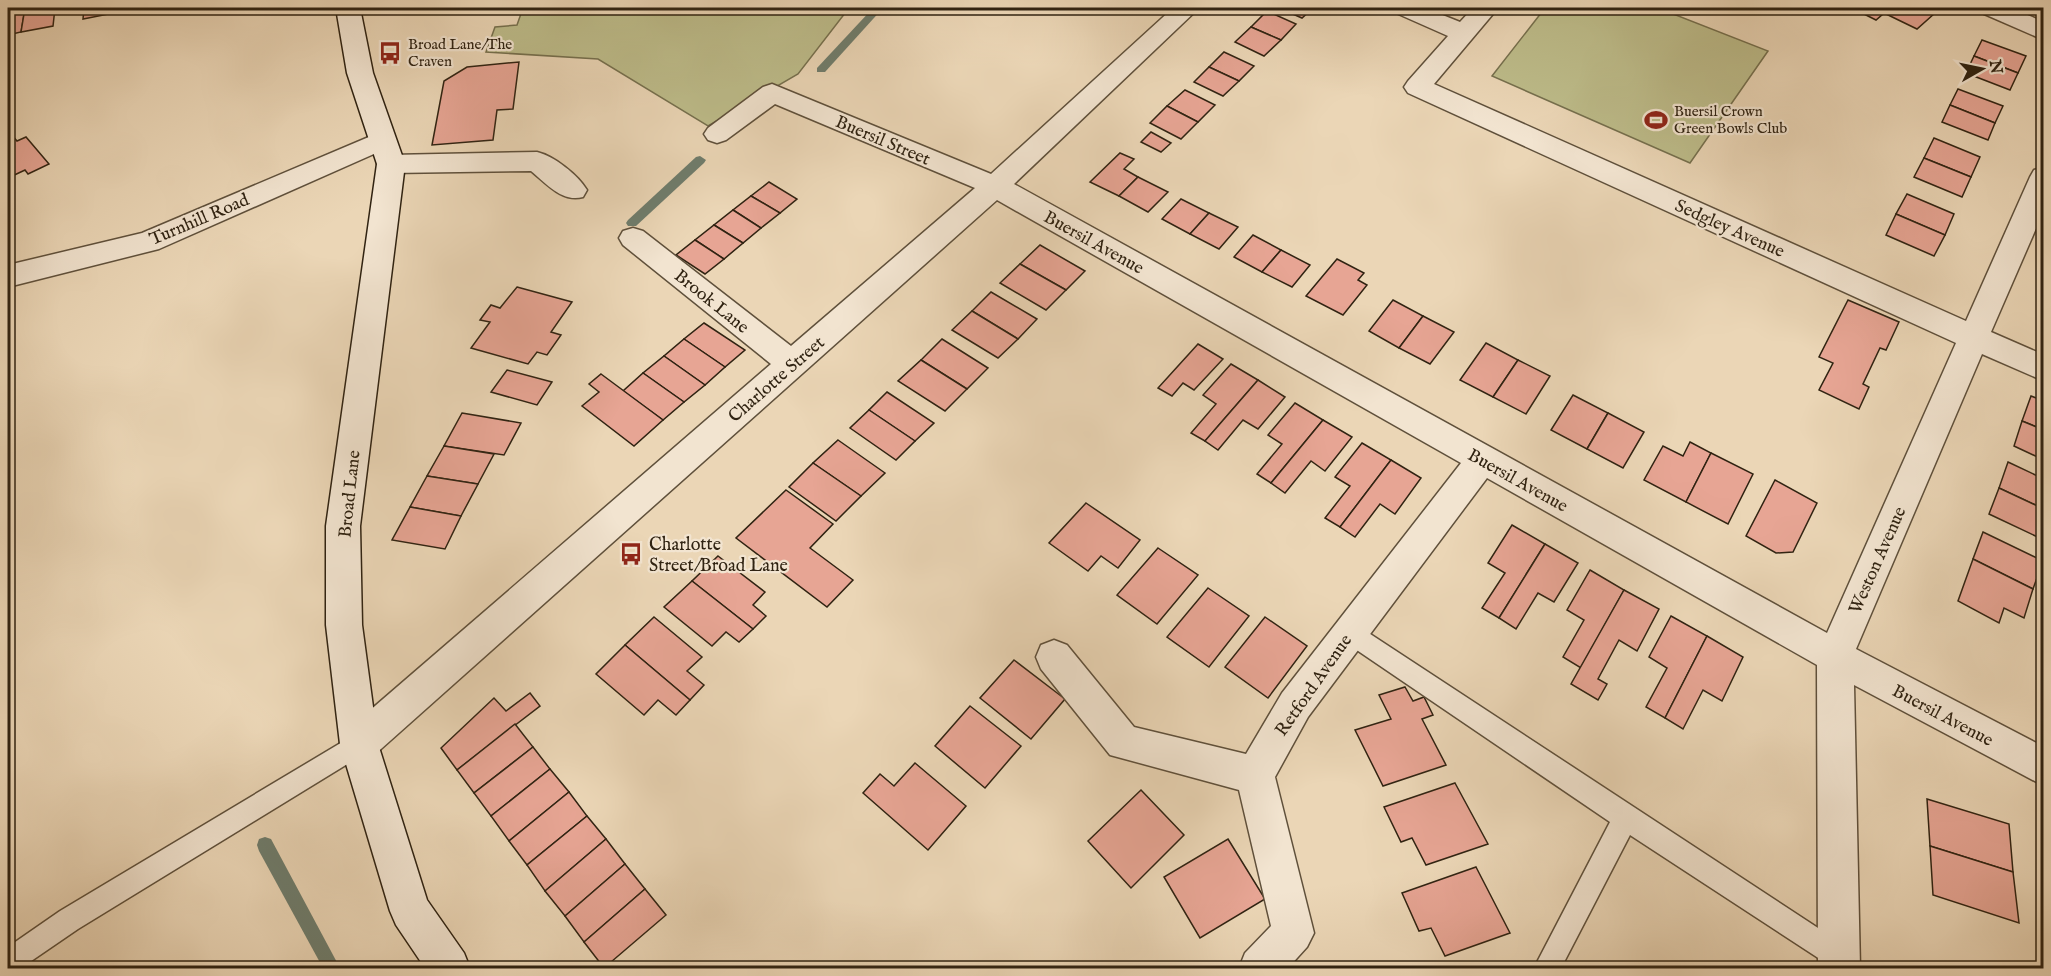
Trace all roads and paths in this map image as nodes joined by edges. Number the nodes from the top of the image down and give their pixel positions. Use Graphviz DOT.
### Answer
graph roads {
  1 [pos="348,8"];
  2 [pos="1187,8"];
  3 [pos="1405,8"];
  4 [pos="1486,8"];
  5 [pos="1991,8"];
  6 [pos="1464,33"];
  7 [pos="2043,33"];
  8 [pos="717,134"];
  9 [pos="387,152"];
  10 [pos="2043,177"];
  11 [pos="995,186"];
  12 [pos="573,190"];
  13 [pos="633,238"];
  14 [pos="8,276"];
  15 [pos="1973,338"];
  16 [pos="792,364"];
  17 [pos="2043,369"];
  18 [pos="1482,460"];
  19 [pos="1350,633"];
  20 [pos="1834,656"];
  21 [pos="1053,657"];
  22 [pos="359,744"];
  23 [pos="2043,768"];
  24 [pos="1256,775"];
  25 [pos="1626,818"];
  26 [pos="8,962"];
  27 [pos="1839,962"];
  28 [pos="449,969"];
  29 [pos="1260,969"];
  30 [pos="1547,969"];
  1 -- 9 [label="street, Broad Lane"];
  2 -- 11 [label="street, Charlotte Street"];
  3 -- 6 [label="street"];
  4 -- 6 [label="street"];
  5 -- 7 [label="street"];
  6 -- 15 [label="street, Sedgley Avenue"];
  8 -- 11 [label="street, Buersil Street"];
  9 -- 12 [label="street"];
  9 -- 14 [label="street, Turnhill Road"];
  9 -- 22 [label="street, Broad Lane"];
  10 -- 15 [label="street, Weston Avenue"];
  11 -- 16 [label="street, Charlotte Street"];
  11 -- 18 [label="street, Buersil Avenue"];
  13 -- 16 [label="street, Brook Lane"];
  15 -- 17 [label="street, Sedgley Avenue"];
  15 -- 20 [label="street, Weston Avenue"];
  16 -- 22 [label="street, Charlotte Street"];
  18 -- 19 [label="street, Retford Avenue"];
  18 -- 20 [label="street, Buersil Avenue"];
  19 -- 24 [label="street, Retford Avenue"];
  19 -- 25 [label="lane"];
  20 -- 23 [label="street, Buersil Avenue"];
  20 -- 27 [label="street, Weston Avenue"];
  21 -- 24 [label="street"];
  22 -- 26 [label="lane"];
  22 -- 28 [label="street, Broad Lane"];
  24 -- 29 [label="street"];
  25 -- 27 [label="lane"];
  25 -- 30 [label="lane"];
}
